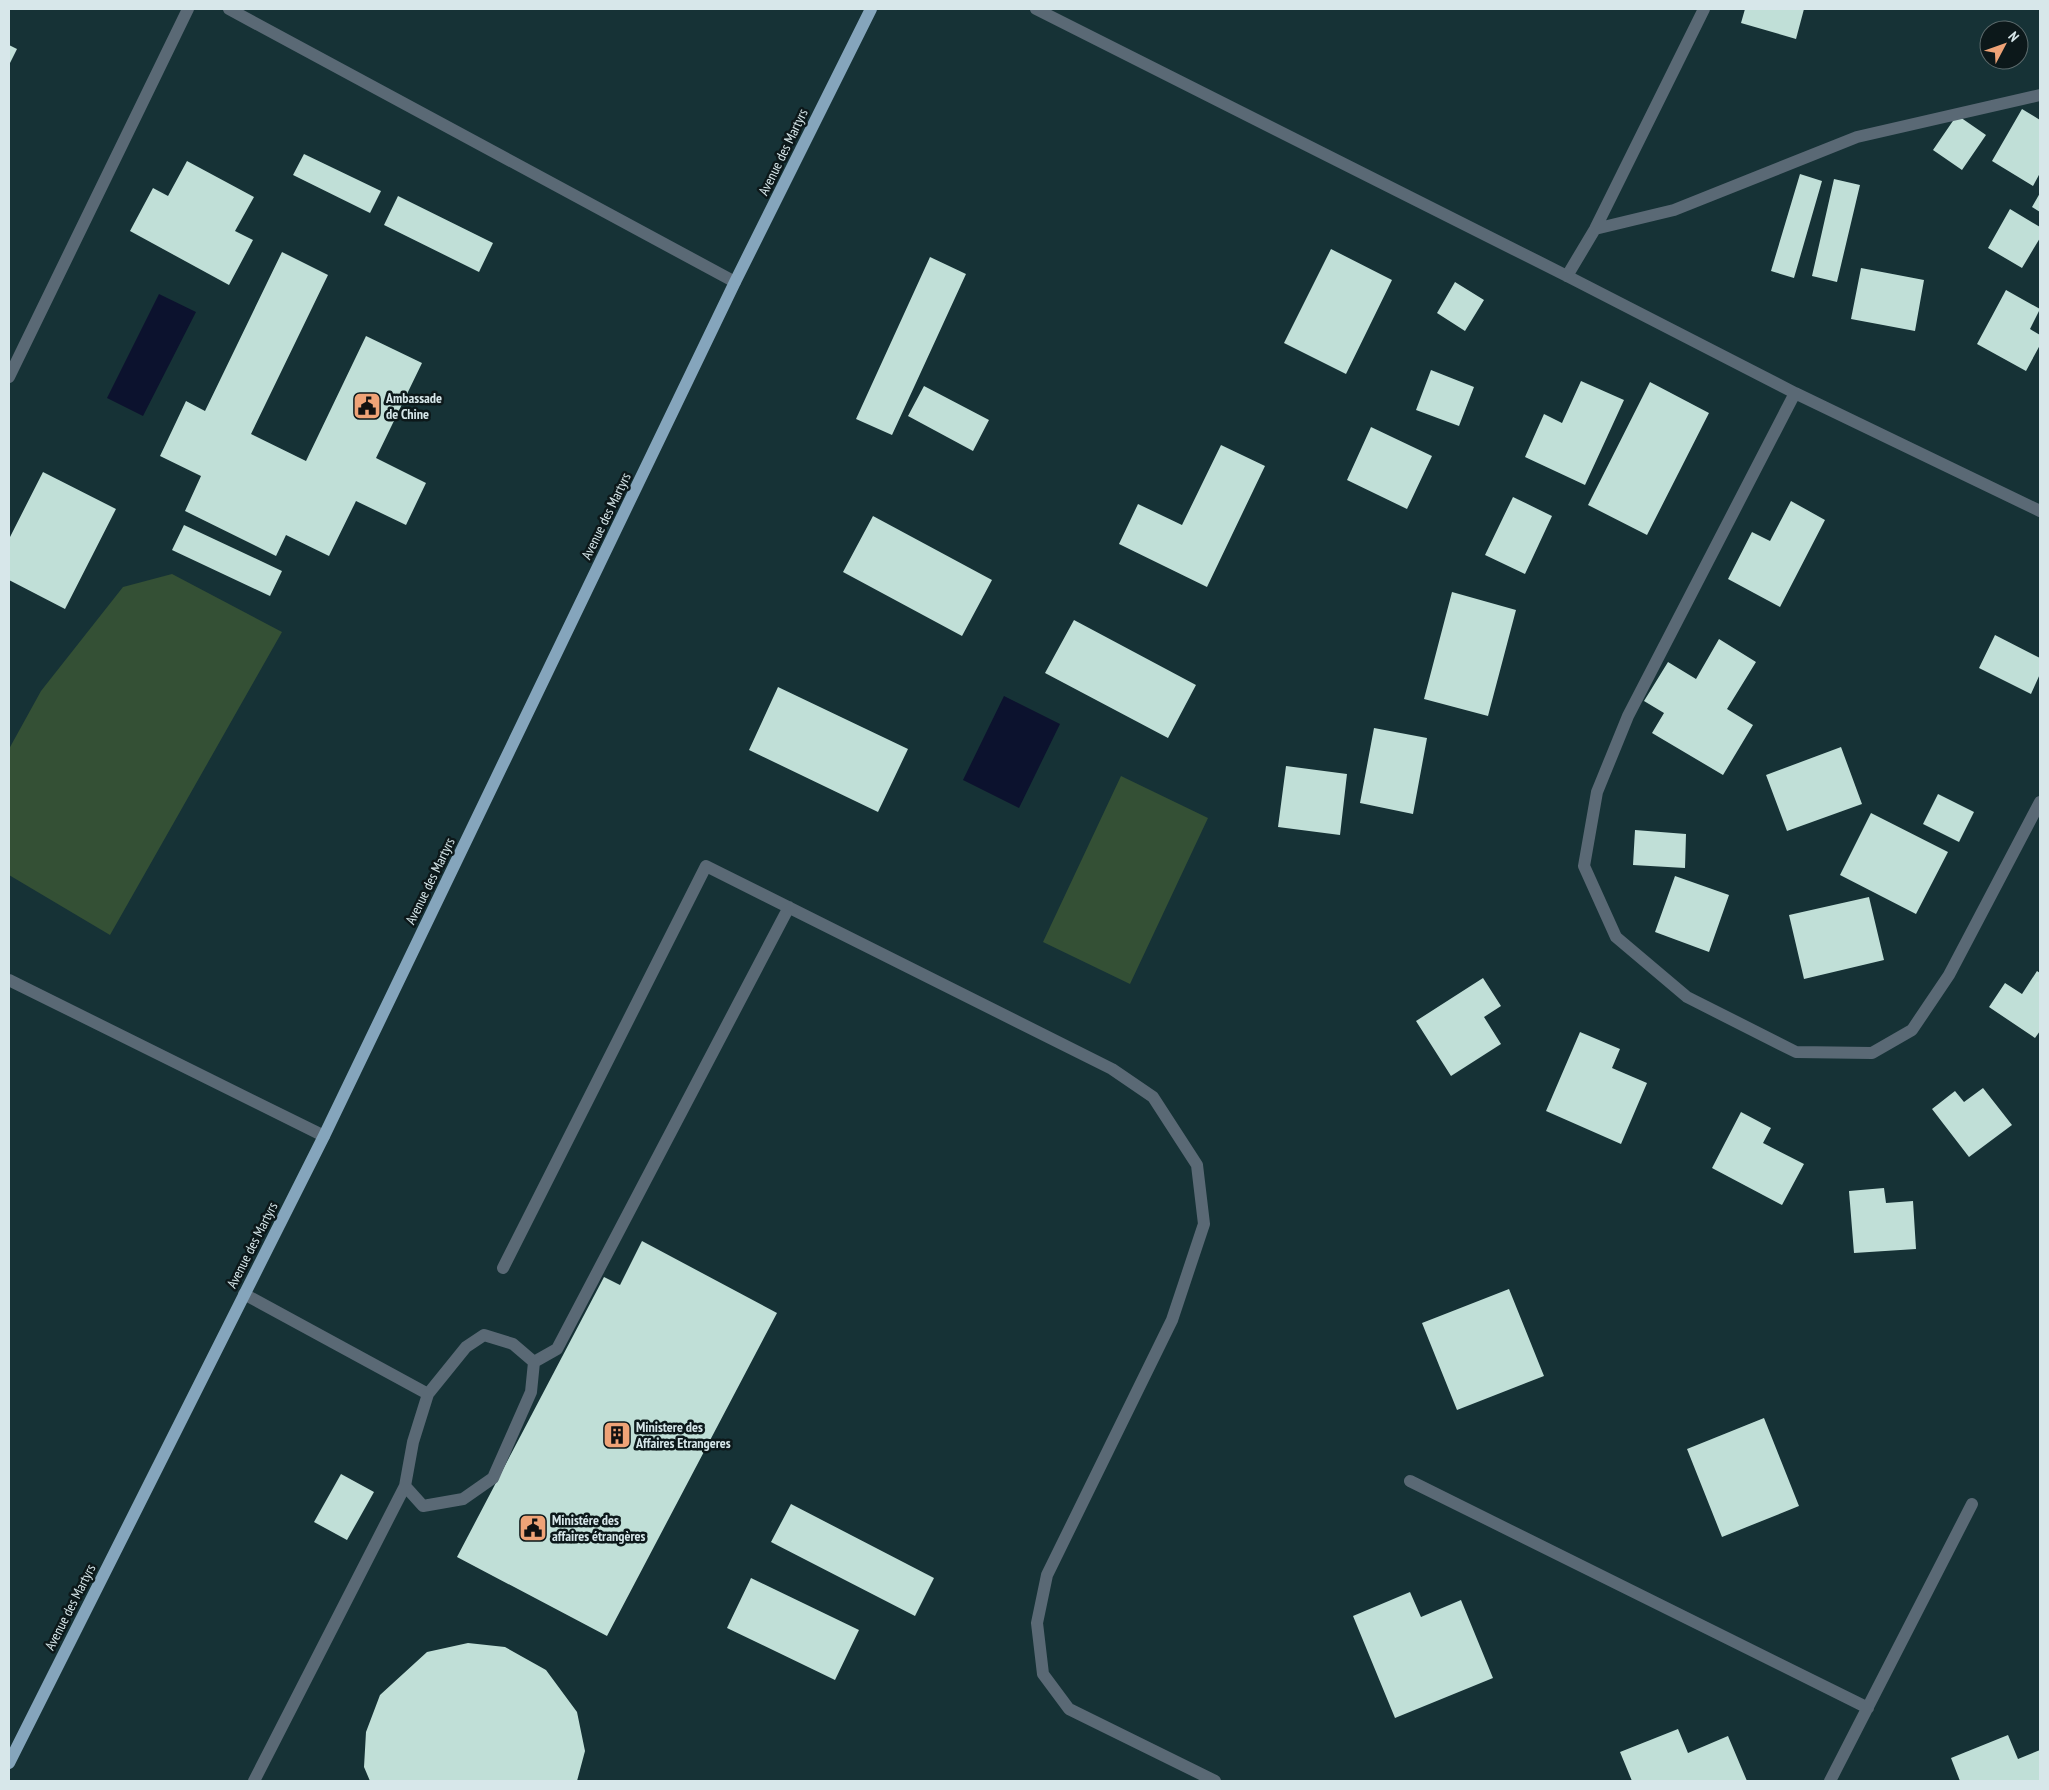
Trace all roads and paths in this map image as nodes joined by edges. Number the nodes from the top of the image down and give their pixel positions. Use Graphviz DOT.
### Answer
graph roads {
  1 [pos="188,9"];
  2 [pos="229,9"];
  3 [pos="871,9"];
  4 [pos="1036,9"];
  5 [pos="1704,9"];
  6 [pos="2040,95"];
  7 [pos="1595,229"];
  8 [pos="1568,276"];
  9 [pos="735,282"];
  10 [pos="9,377"];
  11 [pos="1794,393"];
  12 [pos="2040,511"];
  13 [pos="2040,802"];
  14 [pos="789,907"];
  15 [pos="9,980"];
  16 [pos="324,1136"];
  17 [pos="503,1268"];
  18 [pos="244,1294"];
  19 [pos="534,1362"];
  20 [pos="428,1394"];
  21 [pos="1410,1481"];
  22 [pos="405,1486"];
  23 [pos="1972,1504"];
  24 [pos="1868,1708"];
  25 [pos="9,1763"];
  26 [pos="254,1781"];
  27 [pos="1215,1781"];
  28 [pos="1830,1781"];
  1 -- 10 [label="street"];
  2 -- 9 [label="street"];
  3 -- 9 [label="main road, Avenue des Martyrs"];
  4 -- 8 [label="street"];
  5 -- 7 [label="street"];
  6 -- 7 [label="street"];
  7 -- 8 [label="street"];
  8 -- 11 [label="street"];
  9 -- 16 [label="main road, Avenue des Martyrs"];
  11 -- 12 [label="street"];
  11 -- 13 [label="street"];
  14 -- 17 [label="street"];
  14 -- 19 [label="street"];
  14 -- 27 [label="street"];
  15 -- 16 [label="street"];
  16 -- 18 [label="main road, Avenue des Martyrs"];
  18 -- 20 [label="street"];
  18 -- 25 [label="main road, Avenue des Martyrs"];
  19 -- 20 [label="street"];
  19 -- 22 [label="street"];
  20 -- 22 [label="street"];
  21 -- 24 [label="street"];
  22 -- 26 [label="street"];
  23 -- 24 [label="street"];
  24 -- 28 [label="street"];
}
